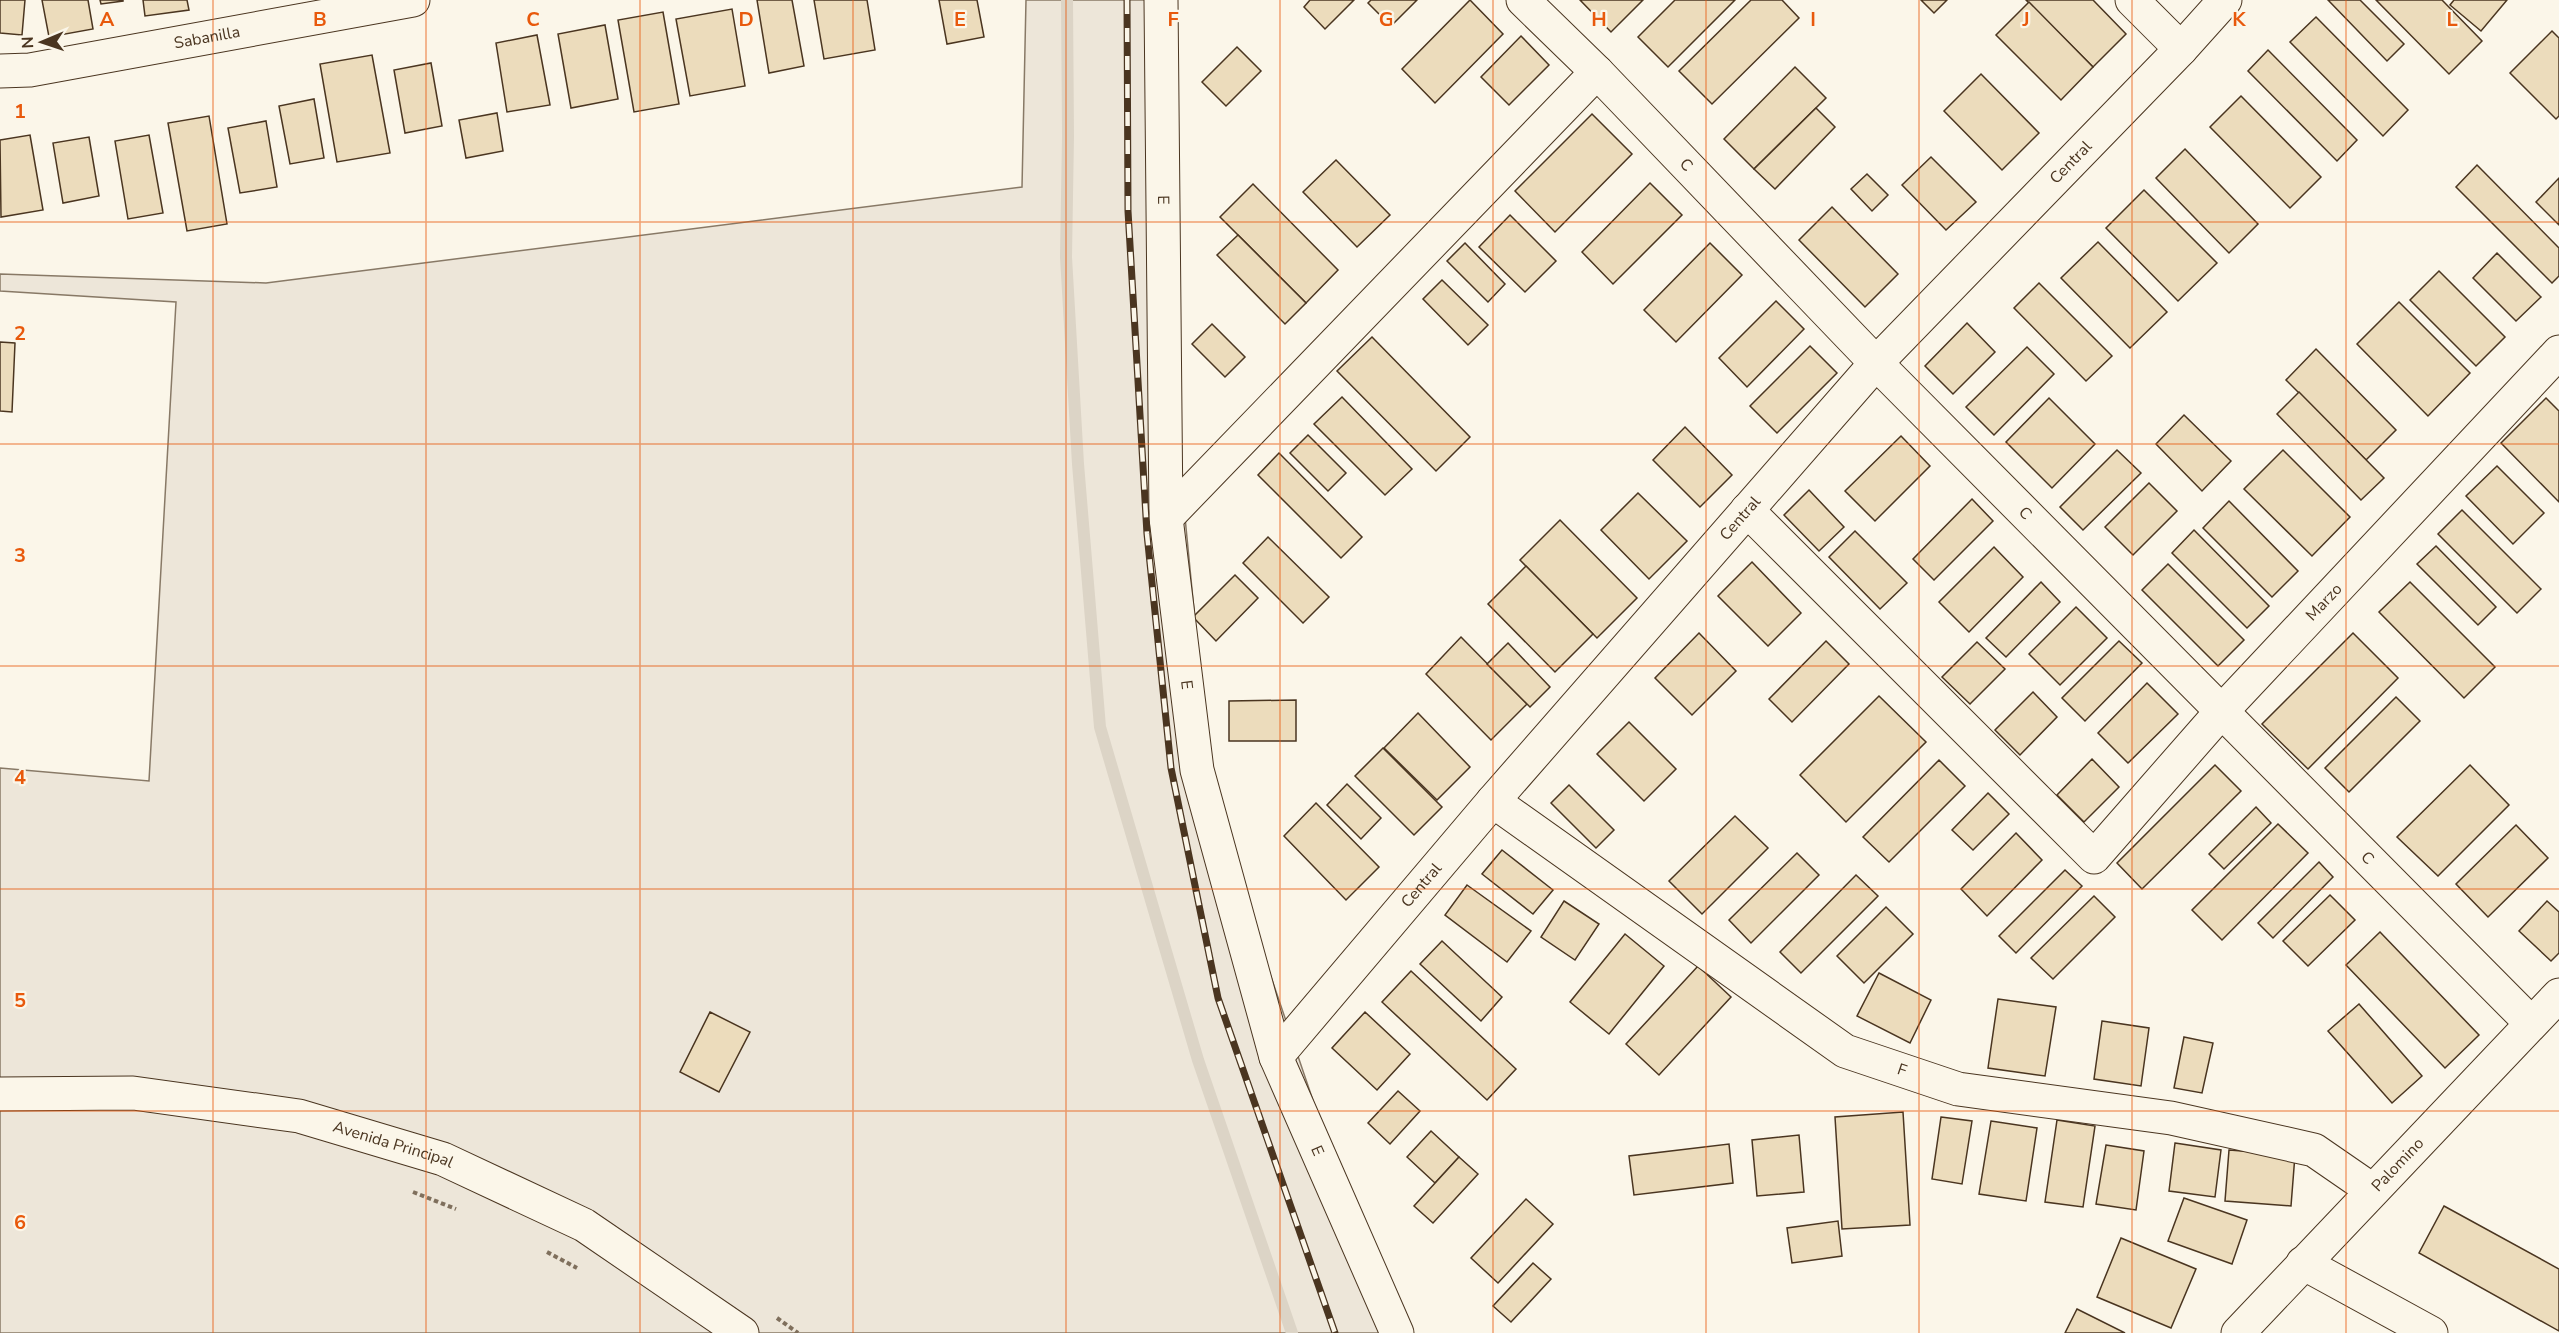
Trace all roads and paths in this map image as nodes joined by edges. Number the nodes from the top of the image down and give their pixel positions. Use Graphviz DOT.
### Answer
graph roads {
  1 [pos="413,0"];
  2 [pos="1161,0"];
  3 [pos="1523,0"];
  4 [pos="2132,0"];
  5 [pos="2225,0"];
  6 [pos="2181,49"];
  7 [pos="0,71"];
  8 [pos="1597,72"];
  9 [pos="2559,352"];
  10 [pos="1876,363"];
  11 [pos="1747,510"];
  12 [pos="1166,518"];
  13 [pos="2221,712"];
  14 [pos="1493,801"];
  15 [pos="2559,995"];
  16 [pos="2531,1023"];
  17 [pos="1275,1057"];
  18 [pos="0,1094"];
  19 [pos="405,1188"];
  20 [pos="2372,1190"];
  21 [pos="458,1210"];
  22 [pos="542,1249"];
  23 [pos="2303,1263"];
  24 [pos="583,1272"];
  25 [pos="742,1333"];
  26 [pos="1396,1333"];
  27 [pos="2238,1333"];
  28 [pos="2431,1333"];
  1 -- 7 [label="street, Sabanilla"];
  2 -- 12 [label="street, E"];
  3 -- 8 [label="street, C"];
  4 -- 6 [label="street"];
  5 -- 6 [label="street, Central"];
  6 -- 10 [label="street, Central"];
  8 -- 10 [label="street, C"];
  8 -- 12 [label="street"];
  9 -- 13 [label="street, Marzo"];
  10 -- 11 [label="street, Central"];
  10 -- 13 [label="street, C"];
  11 -- 13 [label="street, Marzo"];
  11 -- 14 [label="street, Central"];
  12 -- 17 [label="street, E"];
  13 -- 16 [label="street, C"];
  14 -- 17 [label="street, Central"];
  14 -- 20 [label="street, F"];
  15 -- 16 [label="street, Palomino"];
  16 -- 20 [label="street, Palomino"];
  17 -- 26 [label="street, E"];
  18 -- 25 [label="street, Avenida Principal"];
  19 -- 21 [label="path"];
  20 -- 23 [label="street, Palomino"];
  22 -- 24 [label="path"];
  23 -- 27 [label="street, Palomino"];
  23 -- 28 [label="street"];
}
